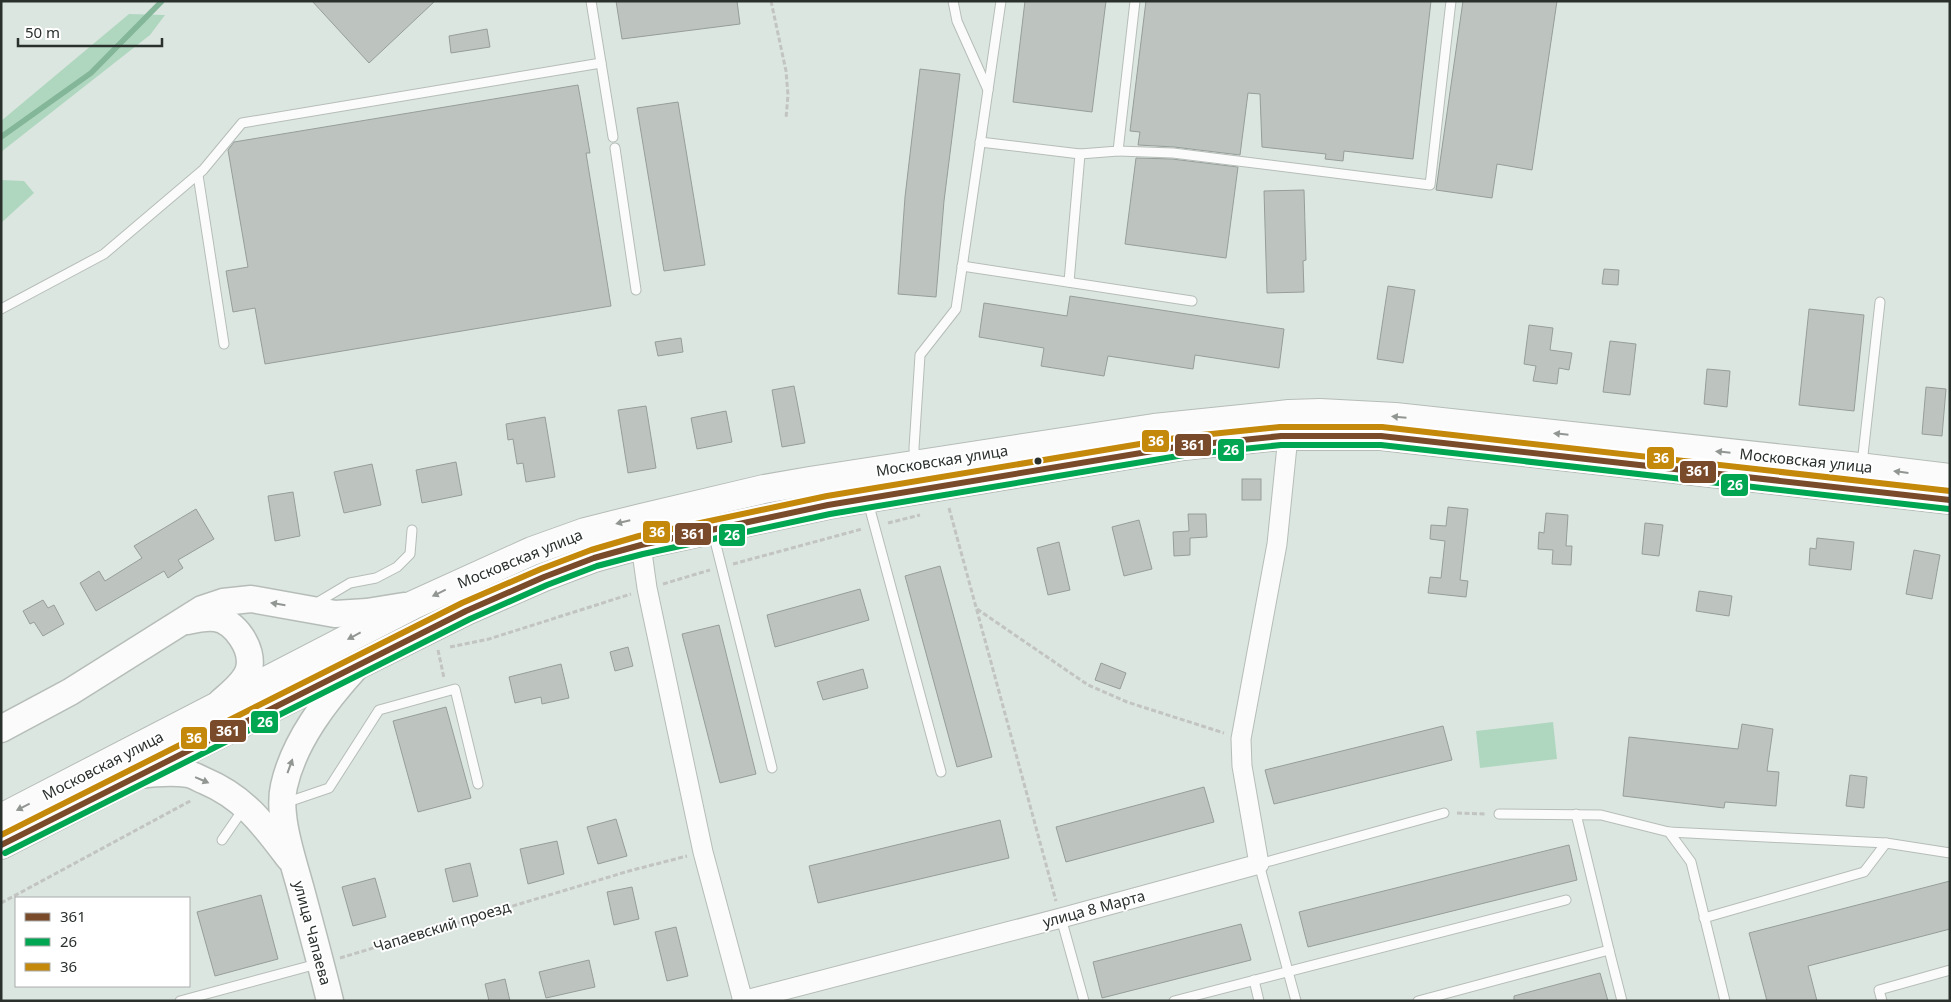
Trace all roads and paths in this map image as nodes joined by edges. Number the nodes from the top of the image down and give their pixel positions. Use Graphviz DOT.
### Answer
graph roads {
  1 [pos="591,1"];
  2 [pos="771,1"];
  3 [pos="953,1"];
  4 [pos="1001,1"];
  5 [pos="1135,1"];
  6 [pos="1451,1"];
  7 [pos="601,63"];
  8 [pos="988,90"];
  9 [pos="786,118"];
  10 [pos="613,137"];
  11 [pos="980,142"];
  12 [pos="615,148"];
  13 [pos="1118,151"];
  14 [pos="1080,154"];
  15 [pos="198,175"];
  16 [pos="962,266"];
  17 [pos="1068,282"];
  18 [pos="636,290"];
  19 [pos="1192,301"];
  20 [pos="1880,302"];
  21 [pos="1,309"];
  22 [pos="224,344"];
  23 [pos="1288,436"];
  24 [pos="916,464"];
  25 [pos="1862,467"];
  26 [pos="1950,478"];
  27 [pos="867,498"];
  28 [pos="1950,500"];
  29 [pos="958,506"];
  30 [pos="949,508"];
  31 [pos="940,510"];
  32 [pos="921,515"];
  33 [pos="875,526"];
  34 [pos="412,530"];
  35 [pos="712,530"];
  36 [pos="641,545"];
  37 [pos="722,567"];
  38 [pos="647,588"];
  39 [pos="413,605"];
  40 [pos="306,608"];
  41 [pos="977,608"];
  42 [pos="177,624"];
  43 [pos="438,649"];
  44 [pos="429,653"];
  45 [pos="359,664"];
  46 [pos="446,691"];
  47 [pos="214,709"];
  48 [pos="1,729"];
  49 [pos="1241,738"];
  50 [pos="772,768"];
  51 [pos="941,772"];
  52 [pos="138,775"];
  53 [pos="478,784"];
  54 [pos="193,799"];
  55 [pos="283,804"];
  56 [pos="246,806"];
  57 [pos="1444,813"];
  58 [pos="1499,814"];
  59 [pos="1576,814"];
  60 [pos="1,818"];
  61 [pos="1669,832"];
  62 [pos="222,840"];
  63 [pos="1886,843"];
  64 [pos="1,845"];
  65 [pos="703,852"];
  66 [pos="1950,853"];
  67 [pos="1259,864"];
  68 [pos="294,865"];
  69 [pos="1566,900"];
  70 [pos="1,903"];
  71 [pos="1061,918"];
  72 [pos="1704,918"];
  73 [pos="1610,950"];
  74 [pos="320,964"];
  75 [pos="1950,970"];
  76 [pos="1287,971"];
  77 [pos="1254,980"];
  78 [pos="788,995"];
  79 [pos="180,1001"];
  80 [pos="330,1001"];
  81 [pos="742,1001"];
  82 [pos="1084,1001"];
  83 [pos="1174,1001"];
  84 [pos="1259,1001"];
  85 [pos="1296,1001"];
  86 [pos="1418,1001"];
  87 [pos="1622,1001"];
  88 [pos="1725,1001"];
  89 [pos="1882,1001"];
  1 -- 7 [label="lane"];
  2 -- 9 [label="path"];
  3 -- 8 [label="lane"];
  4 -- 8 [label="lane"];
  5 -- 13 [label="lane"];
  6 -- 13 [label="lane"];
  7 -- 10 [label="lane"];
  7 -- 15 [label="lane"];
  8 -- 11 [label="lane"];
  11 -- 14 [label="lane"];
  11 -- 16 [label="lane"];
  12 -- 18 [label="lane"];
  13 -- 14 [label="lane"];
  14 -- 17 [label="lane"];
  15 -- 21 [label="lane"];
  15 -- 22 [label="lane"];
  16 -- 17 [label="lane"];
  16 -- 24 [label="lane"];
  17 -- 19 [label="lane"];
  20 -- 25 [label="lane"];
  23 -- 27 [label="main road, Московская улица"];
  23 -- 28 [label="main road, Московская улица"];
  23 -- 49 [label="street"];
  25 -- 24 [label="main road, Московская улица, one-way"];
  24 -- 39 [label="main road, Московская улица, one-way"];
  26 -- 25 [label="main road, Московская улица, one-way"];
  27 -- 33 [label="lane"];
  27 -- 35 [label="main road, Московская улица"];
  29 -- 30 [label="path"];
  30 -- 31 [label="path"];
  30 -- 41 [label="path"];
  32 -- 33 [label="path"];
  33 -- 37 [label="path"];
  33 -- 51 [label="lane"];
  34 -- 40 [label="lane"];
  35 -- 36 [label="main road, Московская улица"];
  35 -- 37 [label="lane"];
  36 -- 38 [label="street"];
  36 -- 45 [label="main road, Московская улица"];
  37 -- 38 [label="path"];
  37 -- 50 [label="lane"];
  38 -- 43 [label="path"];
  38 -- 65 [label="street"];
  39 -- 40 [label="street"];
  39 -- 47 [label="main road, Московская улица, one-way"];
  40 -- 42 [label="street, one-way"];
  41 -- 49 [label="path"];
  41 -- 71 [label="path"];
  42 -- 47 [label="street"];
  42 -- 48 [label="street"];
  43 -- 44 [label="path"];
  43 -- 46 [label="path"];
  45 -- 52 [label="main road, Московская улица"];
  55 -- 45 [label="street, улица Чапаева, one-way"];
  46 -- 53 [label="lane"];
  46 -- 55 [label="lane"];
  47 -- 60 [label="main road, Московская улица, one-way"];
  49 -- 67 [label="street"];
  52 -- 56 [label="street, one-way"];
  52 -- 64 [label="main road, Московская улица"];
  54 -- 70 [label="path"];
  55 -- 68 [label="street, улица Чапаева"];
  56 -- 62 [label="lane"];
  56 -- 68 [label="street"];
  57 -- 58 [label="path"];
  57 -- 67 [label="lane, улица 8 Марта"];
  58 -- 59 [label="lane"];
  59 -- 61 [label="lane"];
  59 -- 73 [label="lane"];
  61 -- 63 [label="lane"];
  61 -- 72 [label="lane"];
  63 -- 66 [label="lane"];
  63 -- 72 [label="lane"];
  65 -- 74 [label="path, Чапаевский проезд"];
  65 -- 81 [label="street"];
  67 -- 71 [label="street, улица 8 Марта"];
  67 -- 76 [label="lane"];
  68 -- 74 [label="street, улица Чапаева"];
  69 -- 76 [label="lane"];
  71 -- 78 [label="street, улица 8 Марта"];
  71 -- 82 [label="lane"];
  72 -- 88 [label="lane"];
  73 -- 86 [label="lane"];
  73 -- 87 [label="lane"];
  74 -- 79 [label="lane"];
  74 -- 80 [label="street, улица Чапаева"];
  75 -- 89 [label="lane"];
  76 -- 77 [label="lane"];
  76 -- 85 [label="lane"];
  77 -- 83 [label="lane"];
  77 -- 84 [label="lane"];
  78 -- 81 [label="street, улица 8 Марта"];
}
